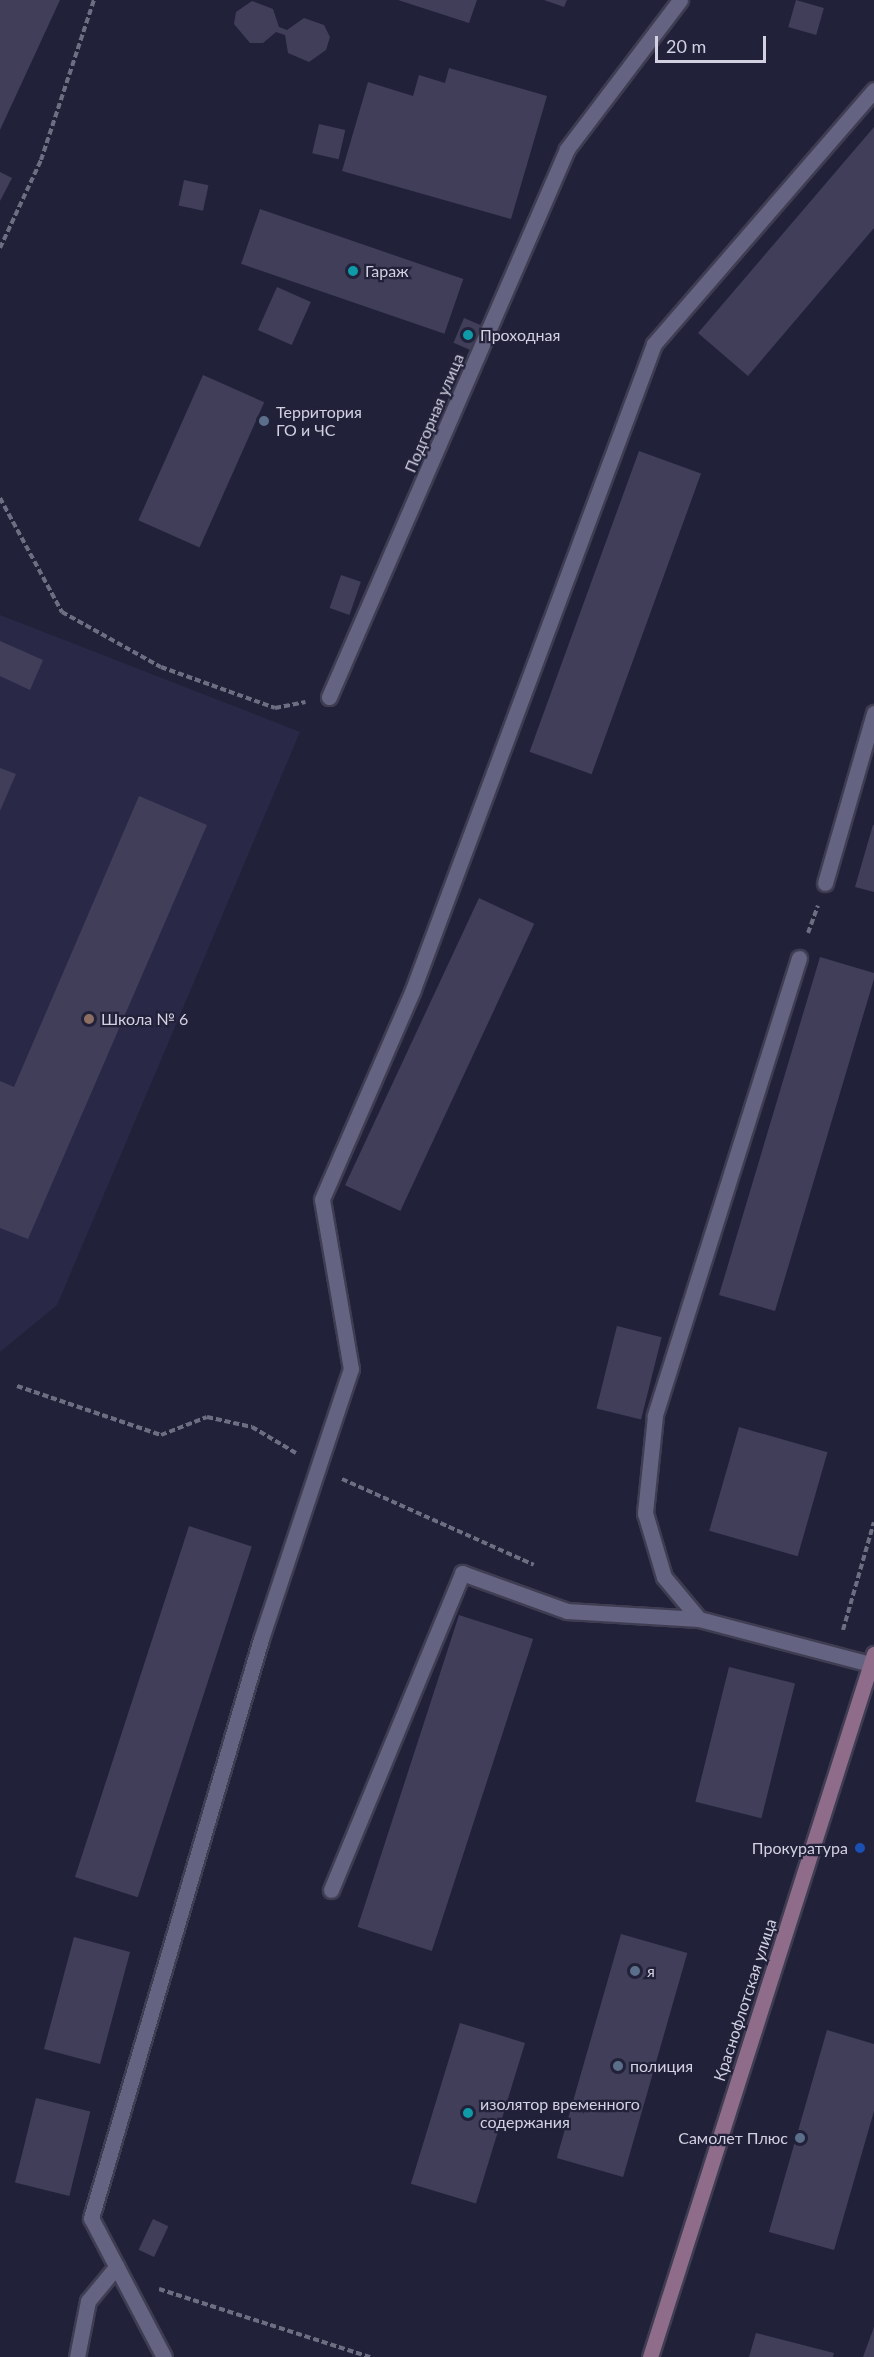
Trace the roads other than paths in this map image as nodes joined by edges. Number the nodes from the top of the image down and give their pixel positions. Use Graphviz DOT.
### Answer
graph roads {
  1 [pos="680,0"];
  2 [pos="874,90"];
  3 [pos="329,697"];
  4 [pos="874,713"];
  5 [pos="825,883"];
  6 [pos="799,958"];
  7 [pos="699,1619"];
  8 [pos="873,1659"];
  9 [pos="331,1890"];
  10 [pos="119,2272"];
  11 [pos="77,2357"];
  12 [pos="164,2357"];
  13 [pos="650,2357"];
  1 -- 3 [label="street, Подгорная улица"];
  2 -- 10 [label="street"];
  4 -- 5 [label="street"];
  6 -- 7 [label="street"];
  7 -- 8 [label="street"];
  7 -- 9 [label="street"];
  8 -- 13 [label="main road, Краснофлотская улица"];
  10 -- 11 [label="street"];
  10 -- 12 [label="street"];
}
